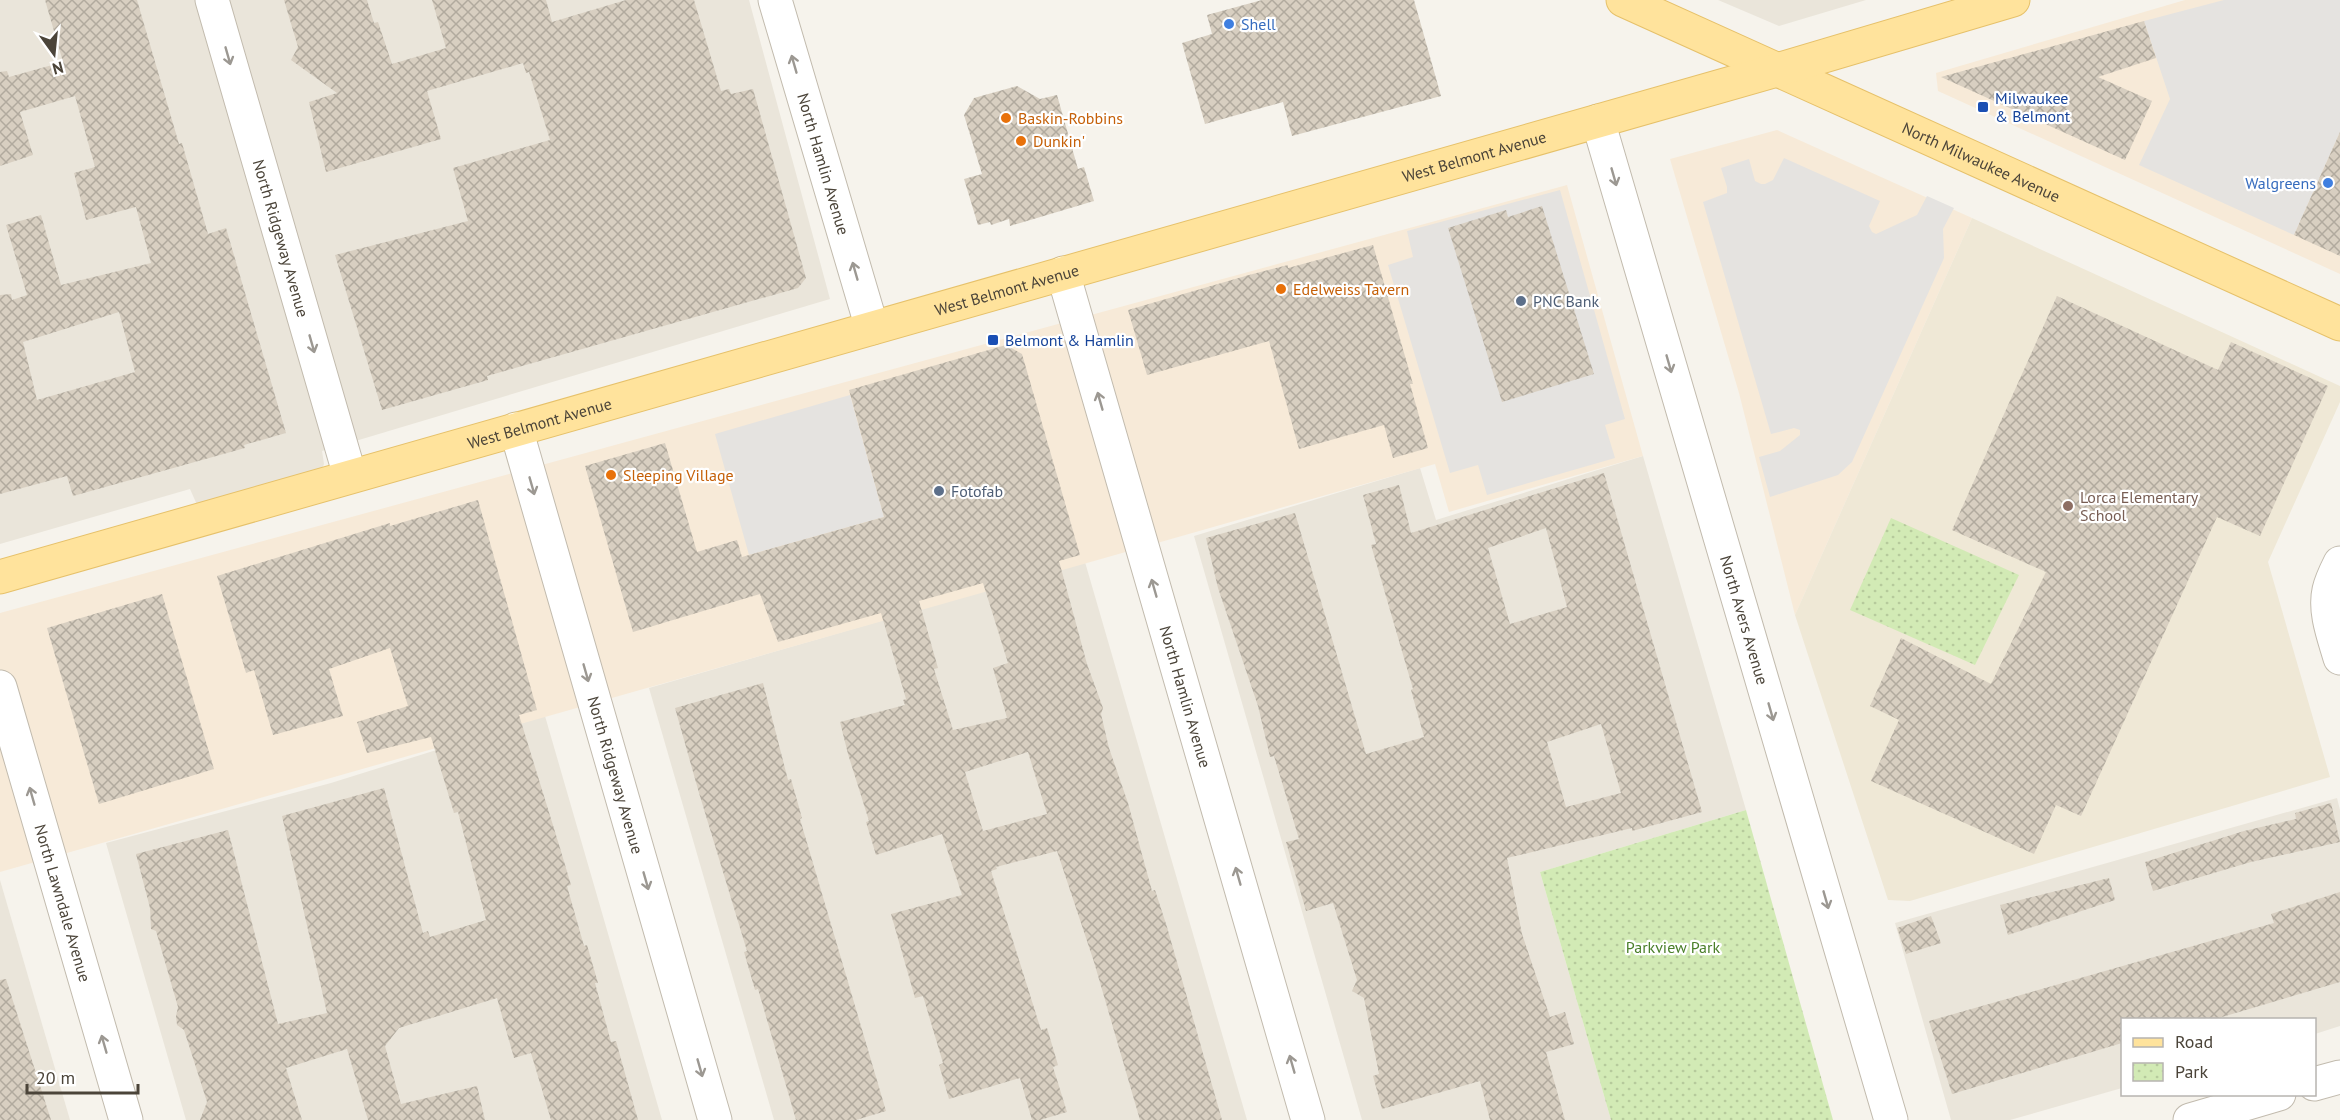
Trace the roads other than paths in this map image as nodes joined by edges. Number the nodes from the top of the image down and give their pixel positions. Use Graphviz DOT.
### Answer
graph roads {
  1 [pos="212,0"];
  2 [pos="775,0"];
  3 [pos="1623,0"];
  4 [pos="2013,0"];
  5 [pos="1777,70"];
  6 [pos="1598,121"];
  7 [pos="1063,273"];
  8 [pos="2340,324"];
  9 [pos="872,328"];
  10 [pos="516,429"];
  11 [pos="350,476"];
  12 [pos="2340,563"];
  13 [pos="0,577"];
  14 [pos="2340,658"];
  15 [pos="0,687"];
  16 [pos="2340,1077"];
  17 [pos="2316,1083"];
  18 [pos="2275,1096"];
  19 [pos="126,1120"];
  20 [pos="715,1120"];
  21 [pos="1308,1120"];
  22 [pos="1891,1120"];
  23 [pos="2190,1120"];
  1 -- 11 [label="street, North Ridgeway Avenue, one-way"];
  9 -- 2 [label="street, North Hamlin Avenue, one-way"];
  3 -- 5 [label="main road, North Milwaukee Avenue"];
  4 -- 5 [label="main road, West Belmont Avenue"];
  5 -- 6 [label="main road, West Belmont Avenue"];
  5 -- 8 [label="main road, North Milwaukee Avenue"];
  6 -- 7 [label="main road, West Belmont Avenue"];
  6 -- 22 [label="street, North Avers Avenue, one-way"];
  7 -- 9 [label="main road, West Belmont Avenue"];
  21 -- 7 [label="street, North Hamlin Avenue, one-way"];
  9 -- 10 [label="main road, West Belmont Avenue"];
  10 -- 11 [label="main road, West Belmont Avenue"];
  10 -- 20 [label="street, North Ridgeway Avenue, one-way"];
  11 -- 13 [label="main road, West Belmont Avenue"];
  12 -- 14 [label="street"];
  19 -- 15 [label="street, North Lawndale Avenue, one-way"];
  16 -- 17 [label="street"];
  18 -- 23 [label="street"];
}
